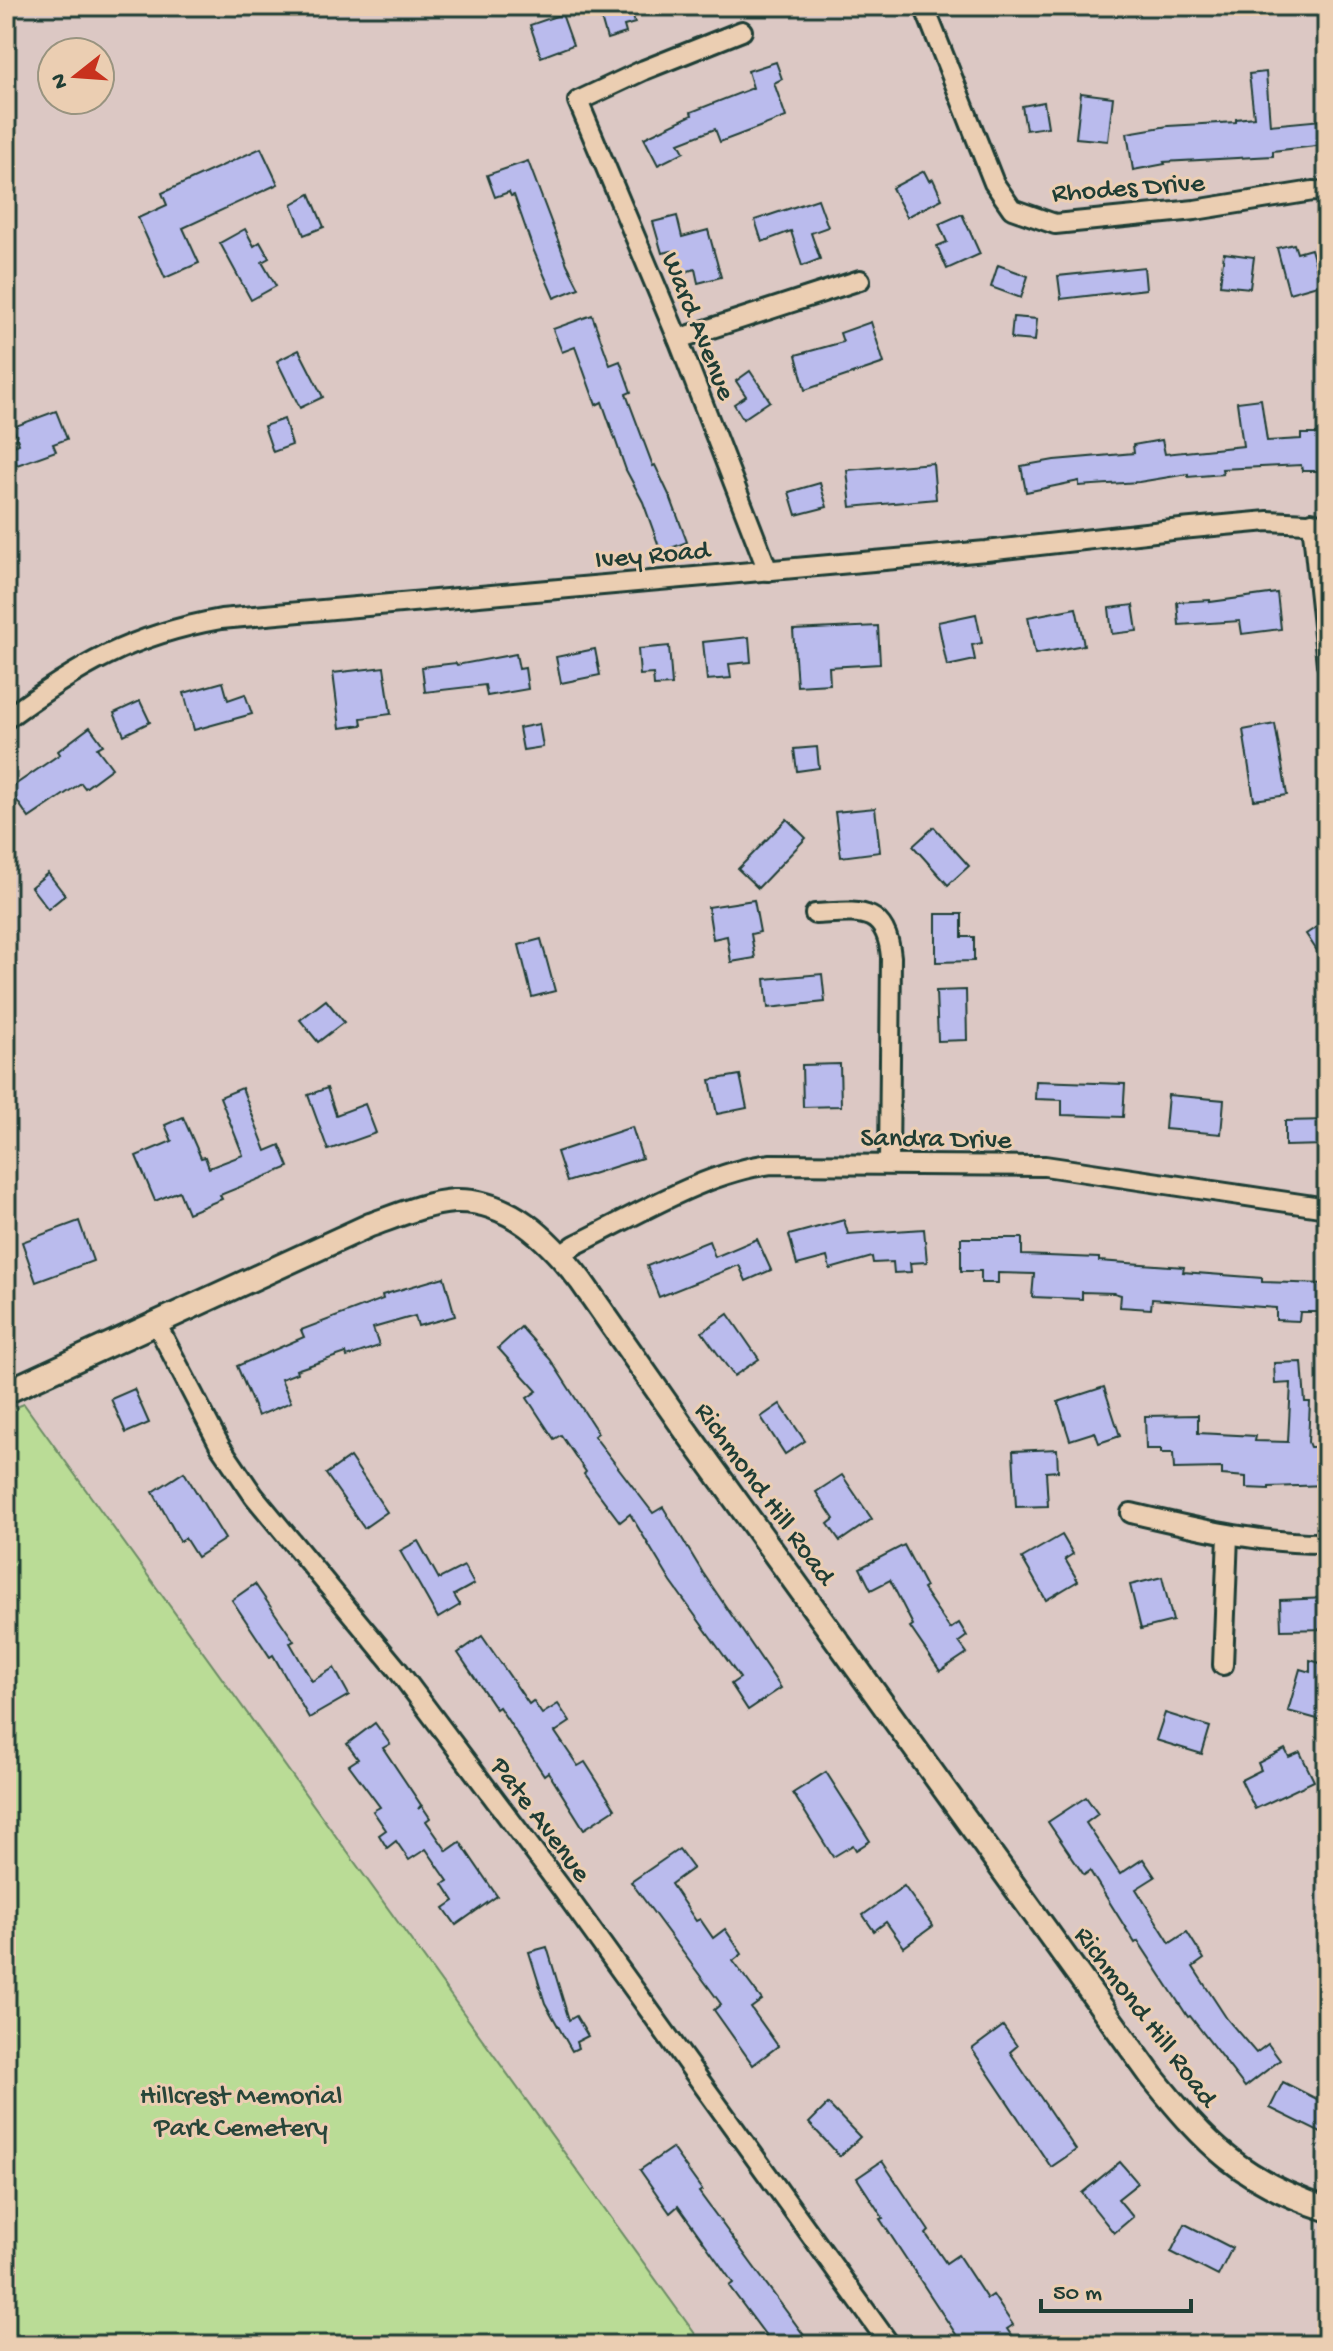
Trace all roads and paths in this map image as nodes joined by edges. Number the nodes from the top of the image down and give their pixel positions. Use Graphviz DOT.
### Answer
graph roads {
  1 [pos="924,6"];
  2 [pos="742,31"];
  3 [pos="1327,192"];
  4 [pos="860,280"];
  5 [pos="678,339"];
  6 [pos="1319,523"];
  7 [pos="768,571"];
  8 [pos="1327,664"];
  9 [pos="6,719"];
  10 [pos="815,914"];
  11 [pos="889,1163"];
  12 [pos="1327,1208"];
  13 [pos="561,1255"];
  14 [pos="156,1323"];
  15 [pos="6,1392"];
  16 [pos="1131,1513"];
  17 [pos="1228,1535"];
  18 [pos="1327,1543"];
  19 [pos="1223,1665"];
  20 [pos="1327,2209"];
  21 [pos="890,2345"];
  1 -- 3 [label="street, Rhodes Drive"];
  2 -- 5 [label="street, Ward Avenue"];
  4 -- 5 [label="street"];
  5 -- 7 [label="street, Ward Avenue"];
  6 -- 7 [label="street, Ivey Road"];
  6 -- 8 [label="street"];
  7 -- 9 [label="street, Ivey Road"];
  10 -- 11 [label="street"];
  11 -- 12 [label="street, Sandra Drive"];
  11 -- 13 [label="street, Sandra Drive"];
  13 -- 14 [label="street, Richmond Hill Road"];
  13 -- 20 [label="street, Richmond Hill Road"];
  14 -- 15 [label="street, Richmond Hill Road"];
  14 -- 21 [label="street, Pate Avenue"];
  16 -- 17 [label="street"];
  17 -- 18 [label="street"];
  17 -- 19 [label="street"];
}
